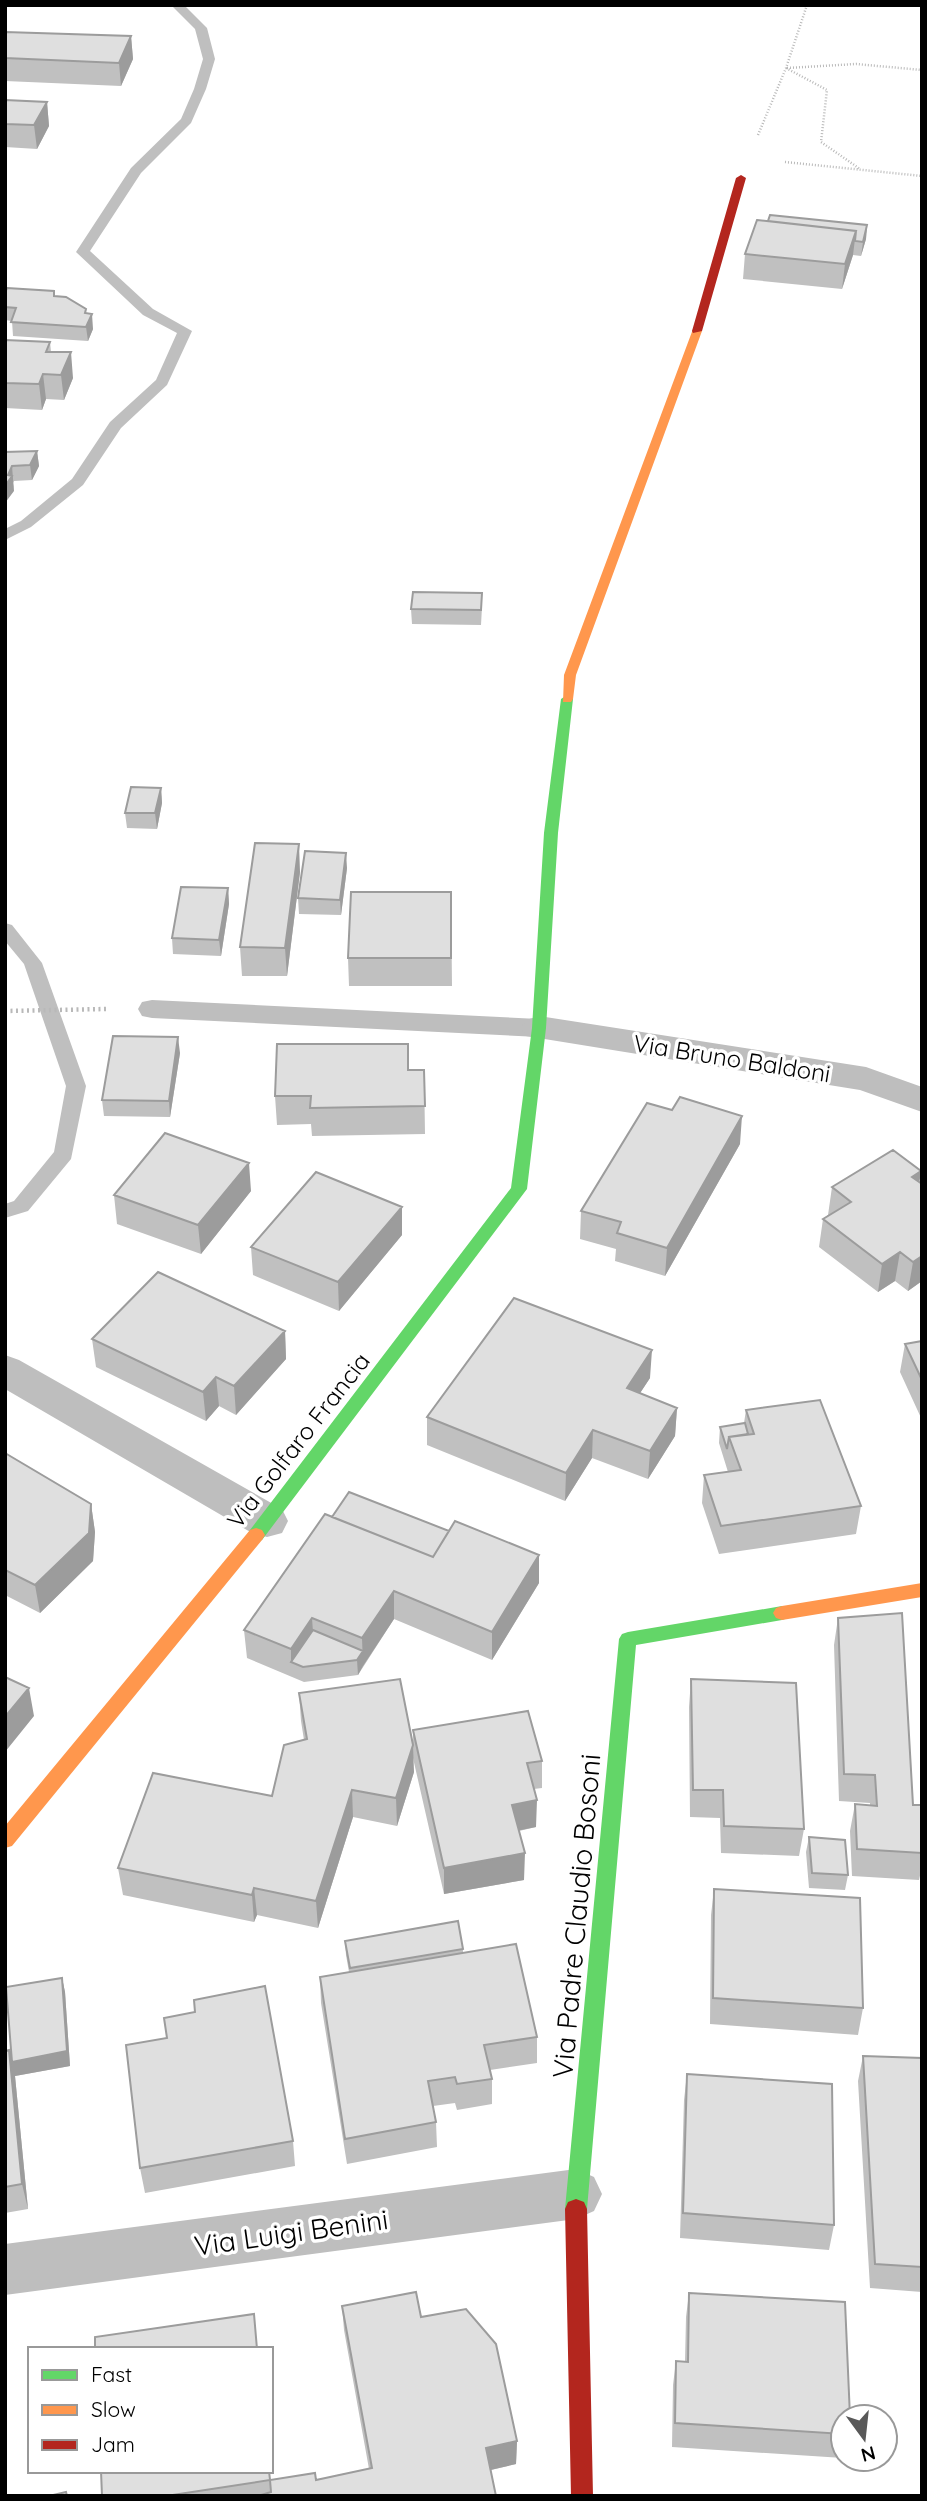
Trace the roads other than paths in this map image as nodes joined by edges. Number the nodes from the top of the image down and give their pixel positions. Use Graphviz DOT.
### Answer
graph roads {
  1 [pos="741,178"];
  2 [pos="152,1009"];
  3 [pos="539,1028"];
  4 [pos="922,1100"];
  5 [pos="5,1370"];
  6 [pos="267,1521"];
  7 [pos="922,1590"];
  8 [pos="5,1840"];
  9 [pos="576,2194"];
  10 [pos="5,2270"];
  11 [pos="582,2496"];
  1 -- 3 [label="street, Via Golfaro Francia"];
  2 -- 3 [label="lane"];
  3 -- 4 [label="street, Via Bruno Baldoni"];
  3 -- 6 [label="street, Via Golfaro Francia"];
  5 -- 6 [label="street"];
  6 -- 8 [label="street, Via Golfaro Francia"];
  7 -- 9 [label="street, Via Padre Claudio Bosoni"];
  9 -- 10 [label="street, Via Luigi Benini"];
  9 -- 11 [label="street, Via Padre Claudio Bosoni"];
}
